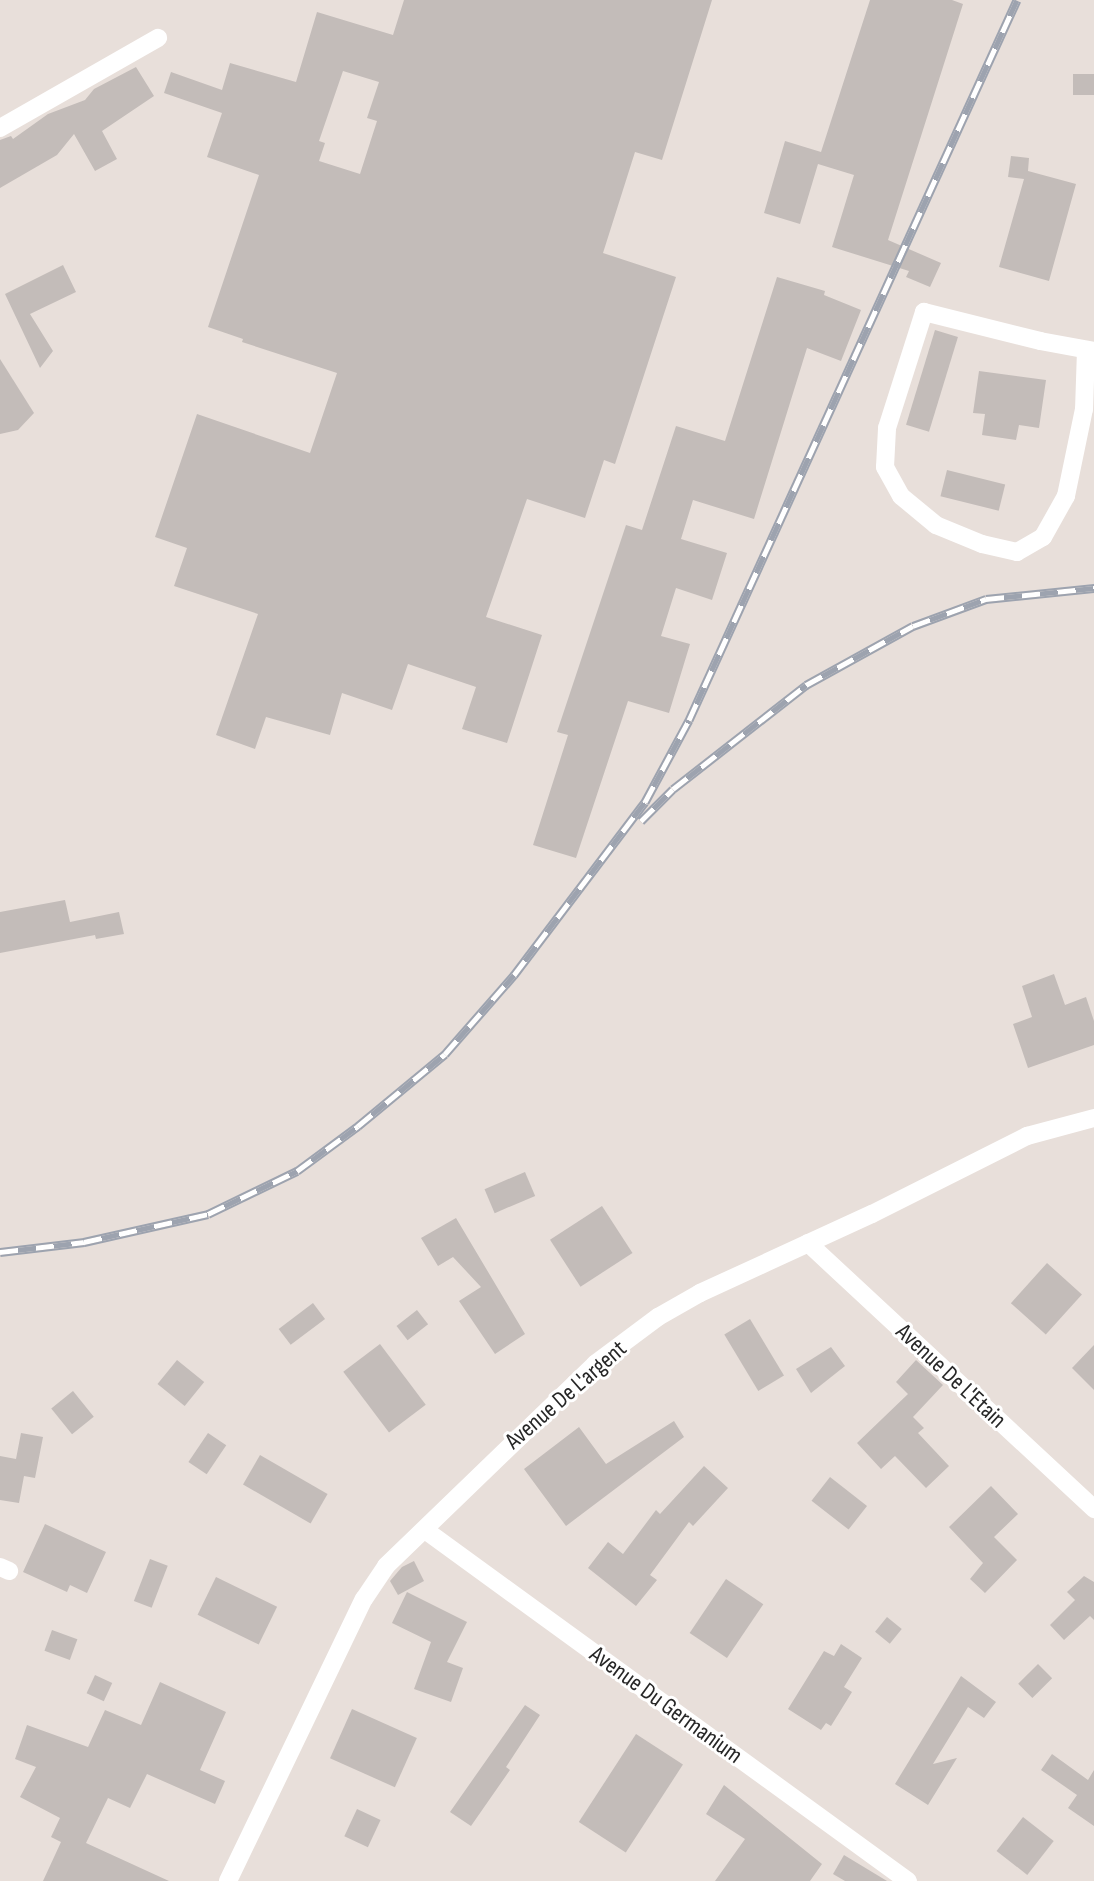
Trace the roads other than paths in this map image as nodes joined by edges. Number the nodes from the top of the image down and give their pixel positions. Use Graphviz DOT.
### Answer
graph roads {
  1 [pos="158,38"];
  2 [pos="0,106"];
  3 [pos="5,126"];
  4 [pos="1090,350"];
  5 [pos="1094,1118"];
  6 [pos="808,1243"];
  7 [pos="1094,1509"];
  8 [pos="425,1530"];
  9 [pos="228,1881"];
  10 [pos="908,1881"];
  1 -- 3 [label="street"];
  2 -- 3 [label="street"];
  4 -- 4 [label="street"];
  5 -- 6 [label="street, Avenue De L'argent"];
  6 -- 7 [label="street, Avenue De L'Etain"];
  6 -- 8 [label="street, Avenue De L'argent"];
  8 -- 9 [label="street, Avenue De L'argent"];
  8 -- 10 [label="street, Avenue Du Germanium"];
}
